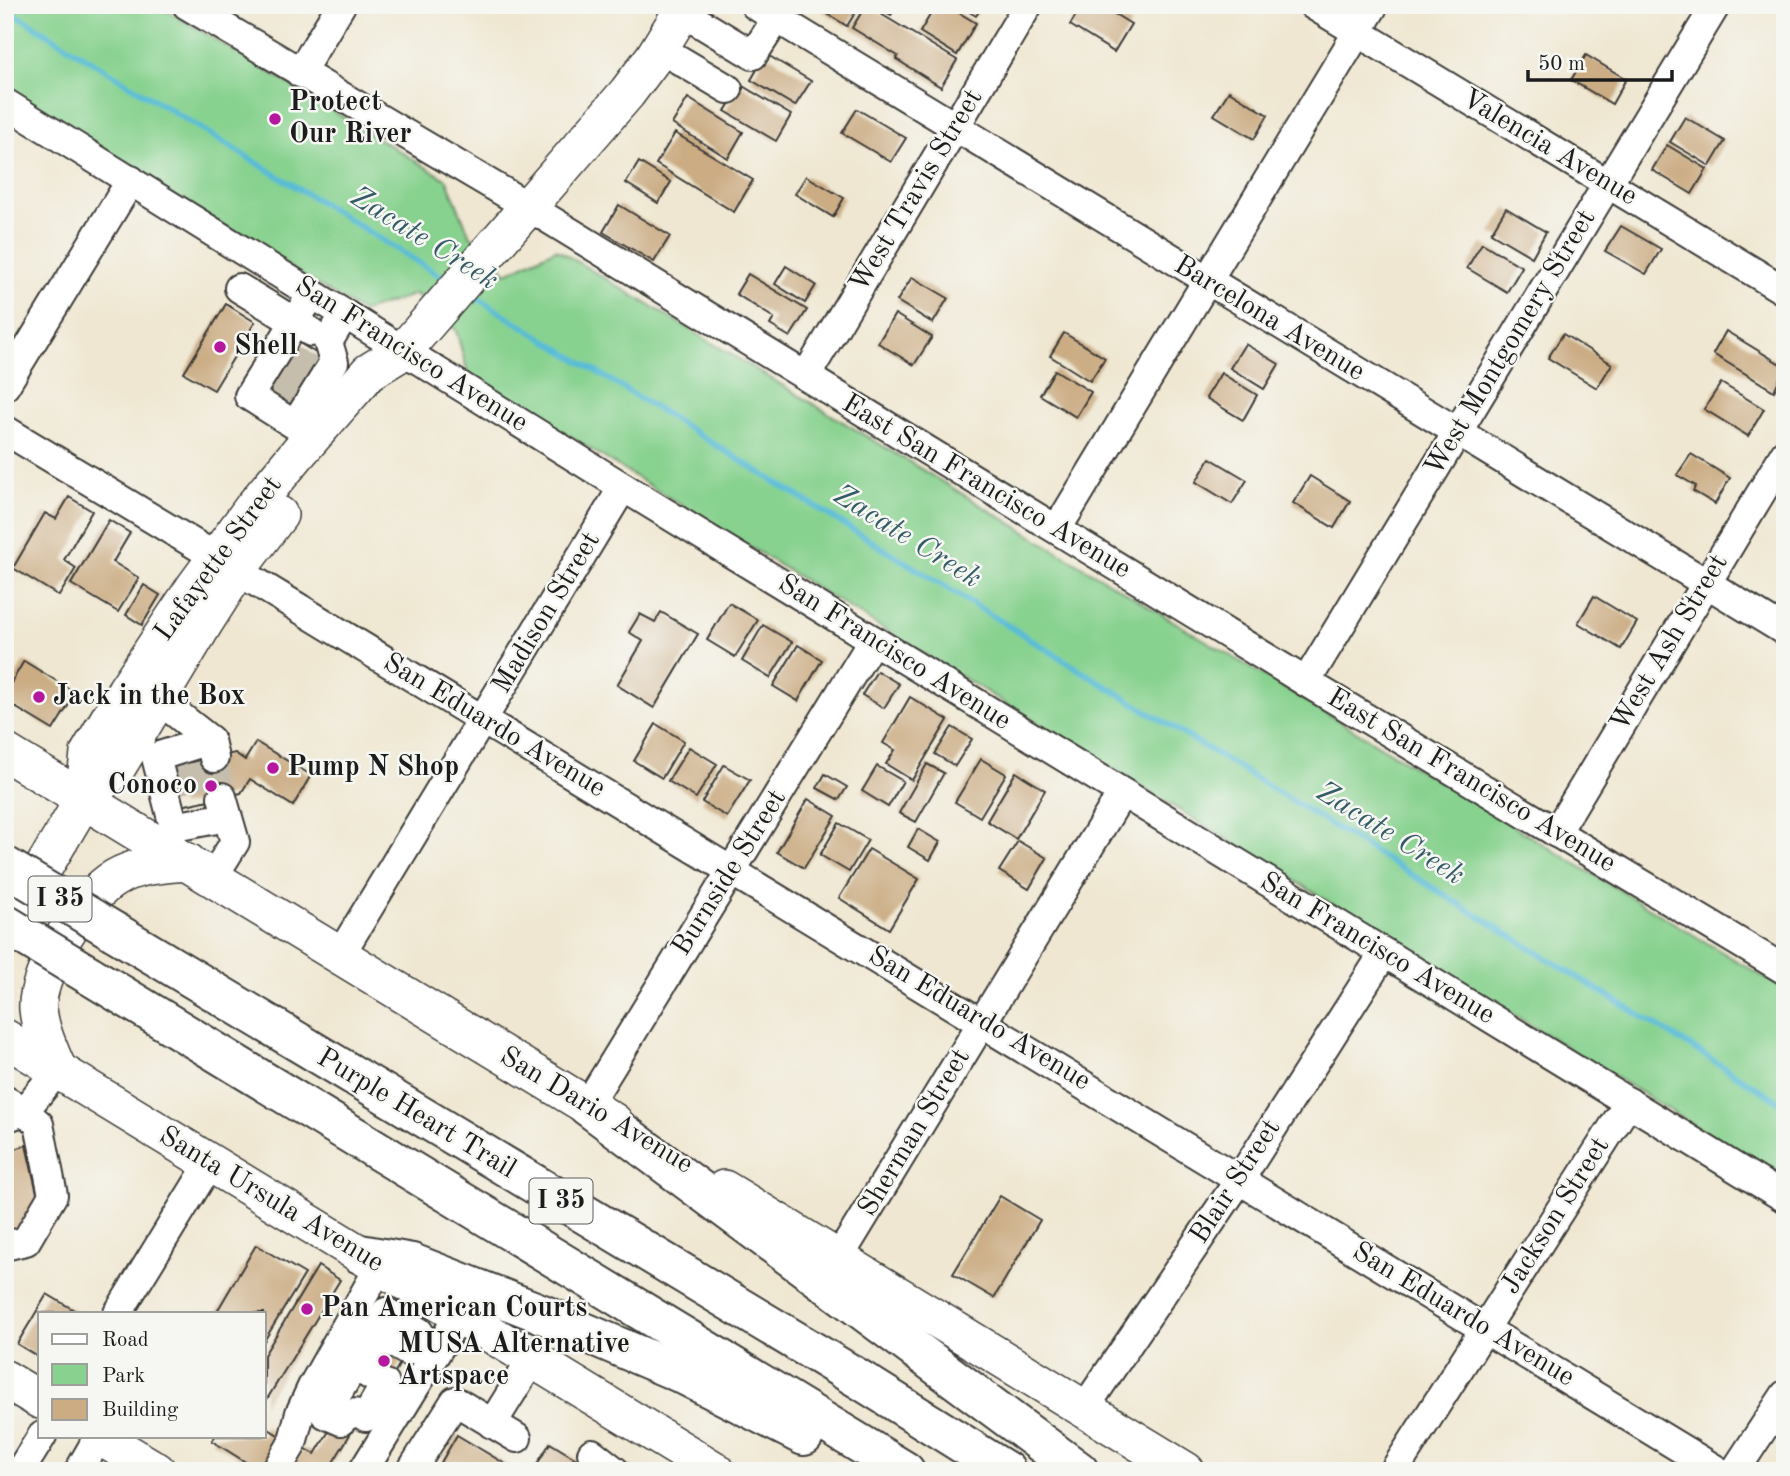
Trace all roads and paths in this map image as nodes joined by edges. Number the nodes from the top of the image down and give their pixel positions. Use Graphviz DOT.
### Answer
graph roads {
  1 [pos="187,5"];
  2 [pos="341,5"];
  3 [pos="1028,5"];
  4 [pos="1313,5"];
  5 [pos="1374,5"];
  6 [pos="1716,5"];
  7 [pos="684,9"];
  8 [pos="766,12"];
  9 [pos="1358,32"];
  10 [pos="659,48"];
  11 [pos="300,73"];
  12 [pos="728,89"];
  13 [pos="5,103"];
  14 [pos="955,127"];
  15 [pos="131,180"];
  16 [pos="1607,184"];
  17 [pos="529,207"];
  18 [pos="1207,281"];
  19 [pos="239,288"];
  20 [pos="1785,291"];
  21 [pos="312,294"];
  22 [pos="345,314"];
  23 [pos="295,323"];
  24 [pos="328,342"];
  25 [pos="403,351"];
  26 [pos="806,376"];
  27 [pos="5,386"];
  28 [pos="316,400"];
  29 [pos="5,430"];
  30 [pos="1457,433"];
  31 [pos="1785,453"];
  32 [pos="623,486"];
  33 [pos="1057,529"];
  34 [pos="226,564"];
  35 [pos="1706,584"];
  36 [pos="1785,631"];
  37 [pos="873,640"];
  38 [pos="1306,682"];
  39 [pos="158,699"];
  40 [pos="482,720"];
  41 [pos="145,748"];
  42 [pos="5,752"];
  43 [pos="1122,793"];
  44 [pos="84,799"];
  45 [pos="198,832"];
  46 [pos="1556,833"];
  47 [pos="5,866"];
  48 [pos="733,870"];
  49 [pos="5,924"];
  50 [pos="5,933"];
  51 [pos="1384,953"];
  52 [pos="340,955"];
  53 [pos="1785,970"];
  54 [pos="983,1022"];
  55 [pos="5,1038"];
  56 [pos="58,1070"];
  57 [pos="1629,1102"];
  58 [pos="587,1105"];
  59 [pos="11,1110"];
  60 [pos="210,1163"];
  61 [pos="1240,1179"];
  62 [pos="1785,1198"];
  63 [pos="5,1247"];
  64 [pos="838,1259"];
  65 [pos="370,1260"];
  66 [pos="119,1312"];
  67 [pos="460,1314"];
  68 [pos="1485,1328"];
  69 [pos="533,1358"];
  70 [pos="5,1378"];
  71 [pos="395,1394"];
  72 [pos="1785,1395"];
  73 [pos="38,1399"];
  74 [pos="1084,1409"];
  75 [pos="492,1424"];
  76 [pos="439,1426"];
  77 [pos="41,1438"];
  78 [pos="517,1438"];
  79 [pos="592,1453"];
  80 [pos="90,1456"];
  81 [pos="708,1469"];
  82 [pos="22,1470"];
  83 [pos="156,1471"];
  84 [pos="276,1471"];
  85 [pos="363,1471"];
  86 [pos="411,1471"];
  87 [pos="615,1471"];
  88 [pos="872,1471"];
  89 [pos="905,1471"];
  90 [pos="1006,1471"];
  91 [pos="1079,1471"];
  92 [pos="1186,1471"];
  93 [pos="1394,1471"];
  94 [pos="1718,1471"];
  95 [pos="1735,1471"];
  1 -- 11 [label="street, East San Francisco Avenue"];
  2 -- 11 [label="street"];
  3 -- 14 [label="street, West Travis Street"];
  4 -- 9 [label="street, Valencia Avenue"];
  5 -- 9 [label="street"];
  6 -- 16 [label="street, West Montgomery Street"];
  7 -- 8 [label="street"];
  7 -- 10 [label="main road, Lafayette Street"];
  8 -- 14 [label="street, Barcelona Avenue"];
  9 -- 16 [label="street, Valencia Avenue"];
  9 -- 18 [label="street"];
  10 -- 12 [label="street"];
  10 -- 17 [label="main road, Lafayette Street"];
  11 -- 17 [label="street, East San Francisco Avenue"];
  13 -- 15 [label="street, San Francisco Avenue"];
  14 -- 18 [label="street, Barcelona Avenue"];
  14 -- 26 [label="street, West Travis Street"];
  15 -- 21 [label="street, San Francisco Avenue"];
  15 -- 27 [label="street"];
  16 -- 20 [label="street, Valencia Avenue"];
  16 -- 30 [label="street, West Montgomery Street"];
  17 -- 25 [label="main road, Lafayette Street"];
  17 -- 26 [label="street, East San Francisco Avenue"];
  18 -- 30 [label="street, Barcelona Avenue"];
  18 -- 33 [label="street"];
  19 -- 23 [label="street"];
  21 -- 22 [label="street, San Francisco Avenue"];
  21 -- 23 [label="street"];
  22 -- 24 [label="street"];
  22 -- 25 [label="street, San Francisco Avenue"];
  23 -- 24 [label="street"];
  23 -- 28 [label="street"];
  24 -- 28 [label="street"];
  25 -- 28 [label="main road, Lafayette Street"];
  25 -- 32 [label="street, San Francisco Avenue"];
  25 -- 34 [label="main road, Lafayette Street"];
  26 -- 33 [label="street, East San Francisco Avenue"];
  28 -- 34 [label="main road, Lafayette Street"];
  29 -- 34 [label="street, San Eduardo Avenue"];
  30 -- 35 [label="street, Barcelona Avenue"];
  30 -- 38 [label="street, West Montgomery Street"];
  31 -- 35 [label="street, West Ash Street"];
  32 -- 37 [label="street, San Francisco Avenue"];
  32 -- 40 [label="street, Madison Street"];
  33 -- 38 [label="street, East San Francisco Avenue"];
  34 -- 39 [label="main road, Lafayette Street"];
  34 -- 40 [label="street, San Eduardo Avenue"];
  34 -- 44 [label="main road, Lafayette Street"];
  35 -- 36 [label="street, Barcelona Avenue"];
  35 -- 46 [label="street, West Ash Street"];
  37 -- 43 [label="street, San Francisco Avenue"];
  37 -- 48 [label="street, Burnside Street"];
  38 -- 46 [label="street, East San Francisco Avenue"];
  39 -- 41 [label="main road, Lafayette Street"];
  39 -- 41 [label="street"];
  40 -- 48 [label="street, San Eduardo Avenue"];
  40 -- 52 [label="street, Madison Street"];
  41 -- 44 [label="main road, Lafayette Street"];
  41 -- 45 [label="street"];
  42 -- 44 [label="main road, San Dario Avenue"];
  43 -- 51 [label="street, San Francisco Avenue"];
  43 -- 54 [label="street, Sherman Street"];
  44 -- 45 [label="main road, San Dario Avenue"];
  44 -- 50 [label="main road, Lafayette Street"];
  45 -- 52 [label="main road, San Dario Avenue"];
  45 -- 56 [label="main road"];
  46 -- 53 [label="street, East San Francisco Avenue"];
  47 -- 90 [label="highway, Purple Heart Trail / I 35, bridge"];
  48 -- 54 [label="street, San Eduardo Avenue"];
  48 -- 58 [label="street, Burnside Street"];
  49 -- 89 [label="highway, Purple Heart Trail / I 35, bridge"];
  51 -- 57 [label="street, San Francisco Avenue"];
  51 -- 61 [label="street, Blair Street"];
  52 -- 58 [label="main road, San Dario Avenue"];
  54 -- 61 [label="street, San Eduardo Avenue"];
  54 -- 64 [label="street, Sherman Street"];
  55 -- 56 [label="main road, Santa Ursula Avenue"];
  56 -- 59 [label="street"];
  56 -- 60 [label="main road, Santa Ursula Avenue"];
  57 -- 62 [label="street, San Francisco Avenue"];
  57 -- 68 [label="street, Jackson Street"];
  58 -- 64 [label="main road, San Dario Avenue"];
  58 -- 91 [label="highway"];
  59 -- 63 [label="street"];
  60 -- 65 [label="main road, Santa Ursula Avenue"];
  60 -- 66 [label="street"];
  61 -- 68 [label="street, San Eduardo Avenue"];
  61 -- 74 [label="street, Blair Street"];
  64 -- 74 [label="main road, San Dario Avenue"];
  65 -- 67 [label="main road, Santa Ursula Avenue"];
  65 -- 84 [label="street"];
  65 -- 88 [label="highway"];
  67 -- 69 [label="main road, Santa Ursula Avenue"];
  67 -- 71 [label="street"];
  68 -- 93 [label="street, Jackson Street"];
  68 -- 94 [label="street, San Eduardo Avenue"];
  69 -- 75 [label="street"];
  69 -- 81 [label="main road, Santa Ursula Avenue"];
  70 -- 73 [label="main road"];
  71 -- 71 [label="street"];
  71 -- 76 [label="street"];
  71 -- 85 [label="street"];
  72 -- 95 [label="street"];
  74 -- 92 [label="main road, San Dario Avenue"];
  75 -- 76 [label="street"];
  75 -- 78 [label="street"];
  76 -- 86 [label="street"];
  77 -- 82 [label="street"];
  79 -- 87 [label="street"];
  80 -- 83 [label="main road"];
}
